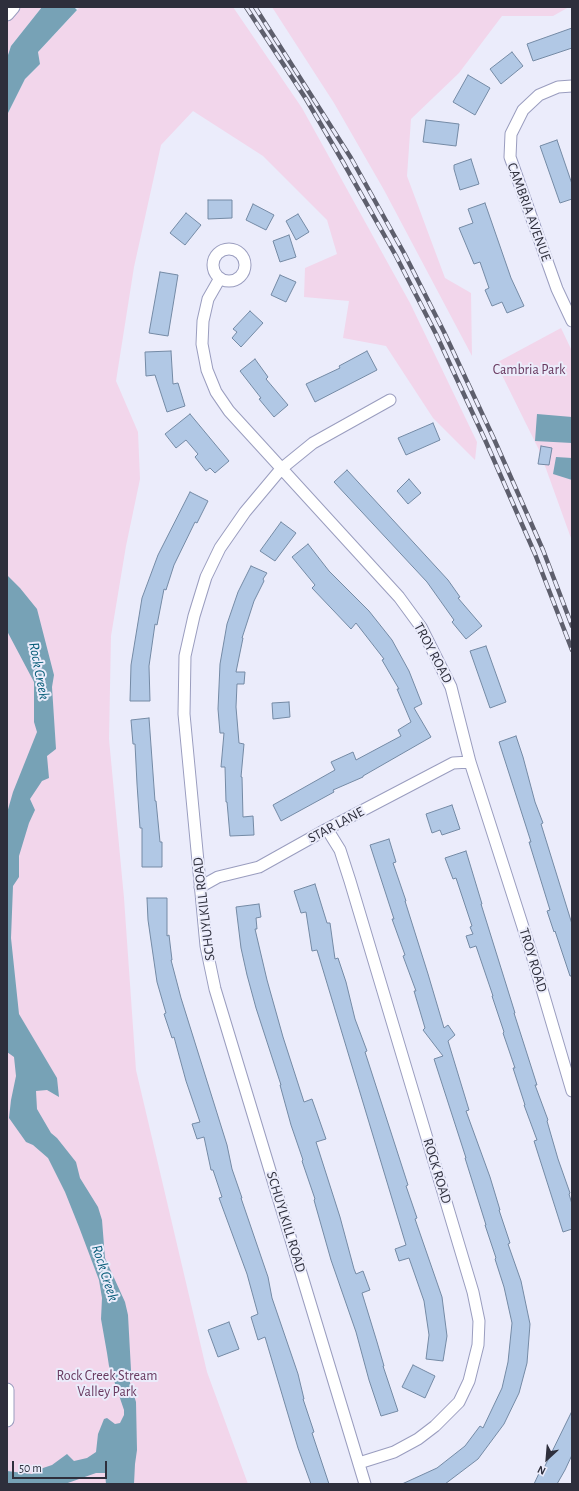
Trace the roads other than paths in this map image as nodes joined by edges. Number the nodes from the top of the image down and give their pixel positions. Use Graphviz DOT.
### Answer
graph roads {
  1 [pos="13,7"];
  2 [pos="7,14"];
  3 [pos="572,86"];
  4 [pos="220,278"];
  5 [pos="569,309"];
  6 [pos="572,321"];
  7 [pos="390,400"];
  8 [pos="281,469"];
  9 [pos="470,762"];
  10 [pos="327,829"];
  11 [pos="200,887"];
  12 [pos="572,1090"];
  13 [pos="7,1390"];
  14 [pos="7,1420"];
  15 [pos="359,1463"];
  16 [pos="365,1484"];
  1 -- 2 [label="street"];
  3 -- 5 [label="street, CAMBRIA AVENUE"];
  4 -- 8 [label="street, TROY ROAD"];
  5 -- 6 [label="street, CAMBRIA AVENUE"];
  7 -- 8 [label="street, SCHUYLKILL ROAD"];
  8 -- 9 [label="street, TROY ROAD"];
  8 -- 11 [label="street, SCHUYLKILL ROAD"];
  9 -- 10 [label="street, STAR LANE"];
  9 -- 12 [label="street, TROY ROAD"];
  10 -- 11 [label="street, STAR LANE"];
  10 -- 15 [label="street, ROCK ROAD"];
  11 -- 15 [label="street, SCHUYLKILL ROAD"];
  13 -- 14 [label="street"];
  15 -- 16 [label="street, SCHUYLKILL ROAD"];
}
